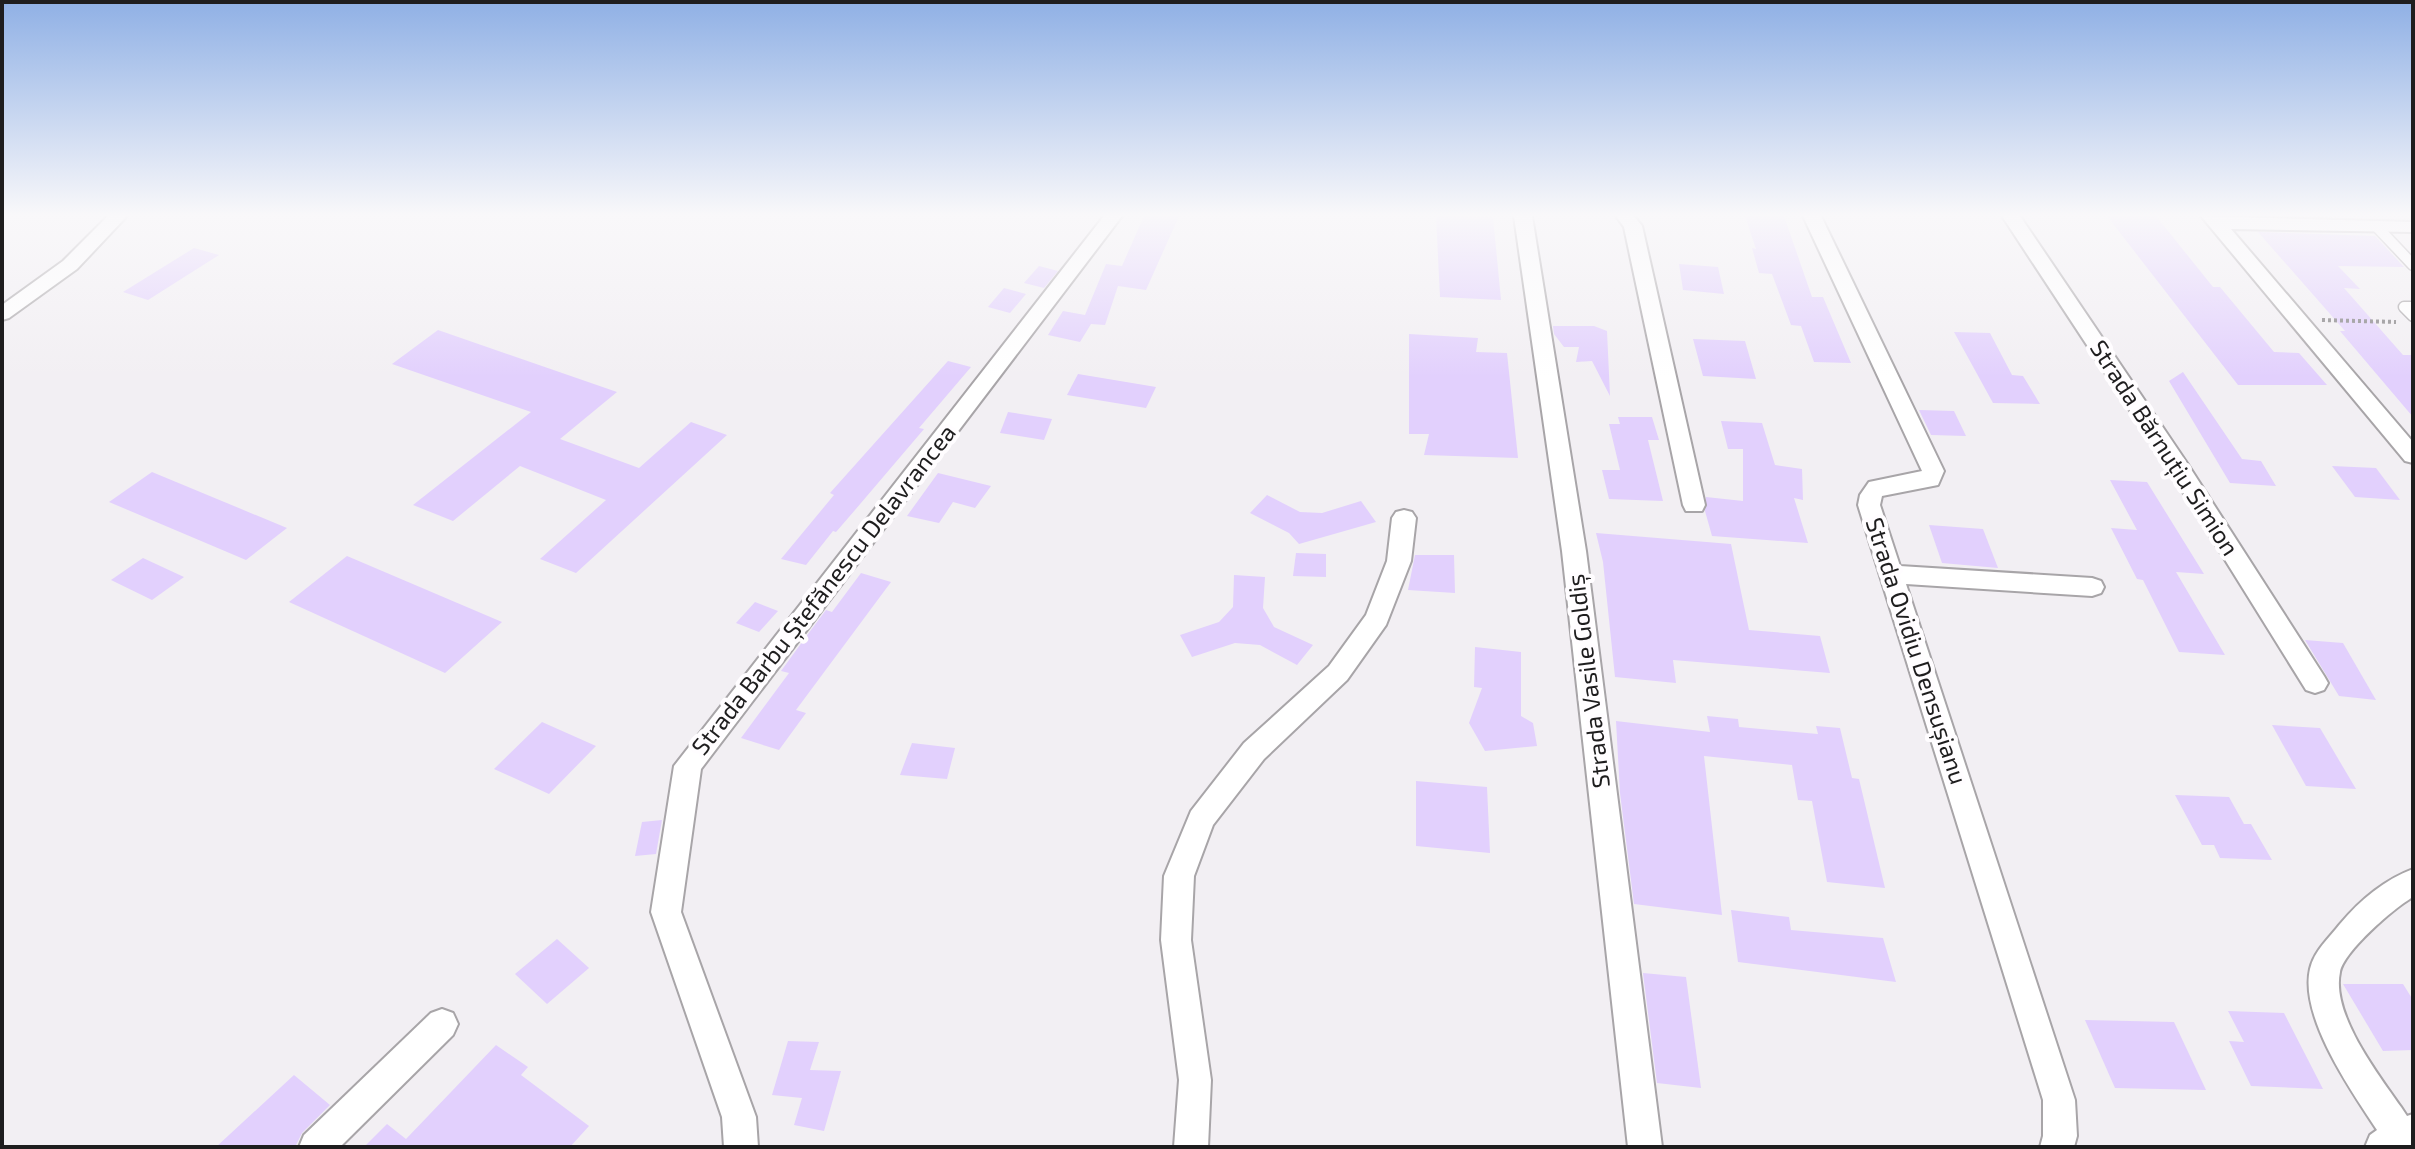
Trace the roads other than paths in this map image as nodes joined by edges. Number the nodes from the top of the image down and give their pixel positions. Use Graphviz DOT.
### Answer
graph roads {
  1 [pos="64,270"];
  2 [pos="1072,270"];
  3 [pos="1531,270"];
  4 [pos="1643,270"];
  5 [pos="1837,270"];
  6 [pos="2047,270"];
  7 [pos="2256,270"];
  8 [pos="2413,307"];
  9 [pos="2,314"];
  10 [pos="2413,316"];
  11 [pos="2413,456"];
  12 [pos="1694,505"];
  13 [pos="1404,518"];
  14 [pos="1890,574"];
  15 [pos="2092,587"];
  16 [pos="2315,683"];
  17 [pos="2413,882"];
  18 [pos="442,1024"];
  19 [pos="2398,1137"];
  20 [pos="316,1147"];
  21 [pos="741,1147"];
  22 [pos="1191,1147"];
  23 [pos="1645,1147"];
  24 [pos="2057,1147"];
  1 -- 9 [label="street"];
  2 -- 21 [label="street, Strada Barbu Ștefănescu Delavrancea"];
  3 -- 23 [label="street, Strada Vasile Goldiș"];
  4 -- 12 [label="street"];
  5 -- 14 [label="street, Strada Ovidiu Densușianu"];
  6 -- 16 [label="street, Strada Bărnuțiu Simion"];
  7 -- 11 [label="street"];
  8 -- 10 [label="lane"];
  13 -- 22 [label="street"];
  14 -- 15 [label="street"];
  14 -- 24 [label="street, Strada Ovidiu Densușianu"];
  17 -- 19 [label="street"];
  18 -- 20 [label="street"];
}
